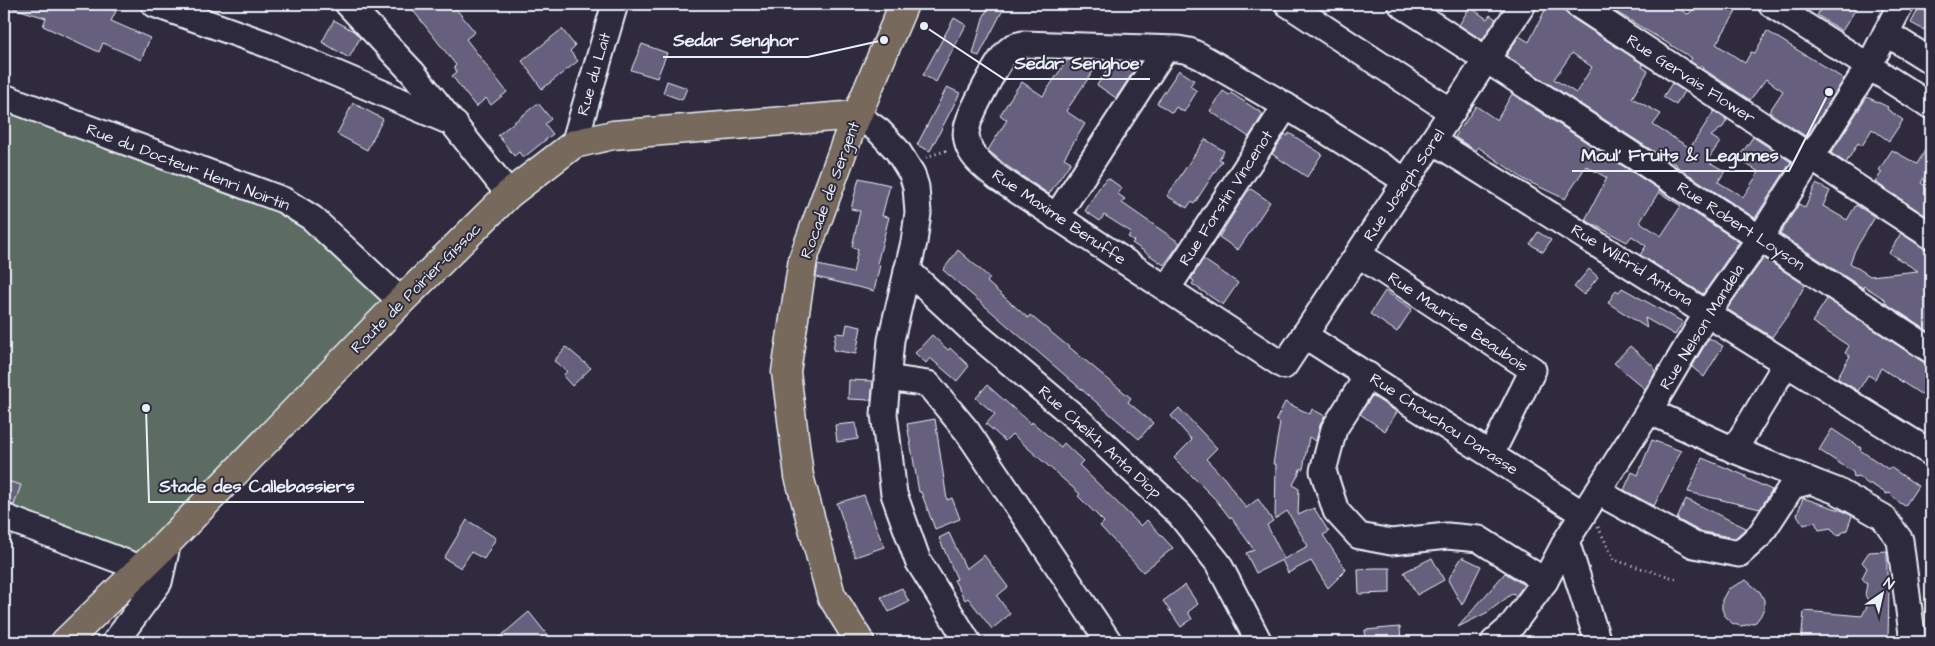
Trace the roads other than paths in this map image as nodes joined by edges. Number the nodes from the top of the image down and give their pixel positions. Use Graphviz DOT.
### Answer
graph roads {
  1 [pos="154,4"];
  2 [pos="348,4"];
  3 [pos="615,4"];
  4 [pos="904,4"];
  5 [pos="1271,4"];
  6 [pos="1278,4"];
  7 [pos="1288,4"];
  8 [pos="1401,4"];
  9 [pos="1523,4"];
  10 [pos="1577,4"];
  11 [pos="1771,4"];
  12 [pos="1901,4"];
  13 [pos="1886,33"];
  14 [pos="1164,49"];
  15 [pos="1486,60"];
  16 [pos="1931,61"];
  17 [pos="1869,66"];
  18 [pos="4,97"];
  19 [pos="1286,106"];
  20 [pos="1931,106"];
  21 [pos="1452,112"];
  22 [pos="857,115"];
  23 [pos="455,124"];
  24 [pos="1433,141"];
  25 [pos="574,144"];
  26 [pos="1811,158"];
  27 [pos="1406,181"];
  28 [pos="509,194"];
  29 [pos="1056,217"];
  30 [pos="1931,236"];
  31 [pos="1760,238"];
  32 [pos="1358,254"];
  33 [pos="907,270"];
  34 [pos="1167,289"];
  35 [pos="935,296"];
  36 [pos="401,301"];
  37 [pos="1707,312"];
  38 [pos="896,313"];
  39 [pos="1304,335"];
  40 [pos="1931,350"];
  41 [pos="1786,364"];
  42 [pos="1284,366"];
  43 [pos="1368,375"];
  44 [pos="887,378"];
  45 [pos="1650,411"];
  46 [pos="1734,450"];
  47 [pos="1931,453"];
  48 [pos="1491,454"];
  49 [pos="1811,481"];
  50 [pos="1590,504"];
  51 [pos="4,517"];
  52 [pos="1566,541"];
  53 [pos="168,542"];
  54 [pos="140,568"];
  55 [pos="1545,581"];
  56 [pos="65,642"];
  57 [pos="115,642"];
  58 [pos="860,642"];
  59 [pos="968,642"];
  60 [pos="1109,642"];
  61 [pos="1259,642"];
  62 [pos="1494,642"];
  63 [pos="1598,642"];
  64 [pos="1913,642"];
  1 -- 23 [label="street"];
  2 -- 23 [label="street"];
  3 -- 25 [label="street, Rue du Lait"];
  4 -- 22 [label="main road, Rocade de Sergent"];
  5 -- 6 [label="street"];
  7 -- 21 [label="street"];
  8 -- 15 [label="street, Rue Robert Loyson"];
  9 -- 15 [label="street, Rue Joseph Sorel"];
  10 -- 26 [label="street, Rue Gervais Flower"];
  11 -- 17 [label="street"];
  12 -- 13 [label="street, Rue Nelson Mandela"];
  13 -- 16 [label="street"];
  13 -- 17 [label="street, Rue Nelson Mandela"];
  14 -- 19 [label="street"];
  14 -- 29 [label="street"];
  14 -- 29 [label="street, Rue Maxime Benuffe"];
  15 -- 21 [label="street, Rue Joseph Sorel"];
  15 -- 31 [label="street, Rue Robert Loyson"];
  17 -- 20 [label="street"];
  17 -- 26 [label="street, Rue Nelson Mandela"];
  18 -- 36 [label="street, Rue du Docteur Henri Noirtin"];
  19 -- 27 [label="street"];
  19 -- 34 [label="street, Rue Forstin Vincenot"];
  21 -- 24 [label="street, Rue Joseph Sorel"];
  22 -- 25 [label="main road, Route de Poirier-Gissac"];
  22 -- 33 [label="street"];
  22 -- 58 [label="main road, Rocade de Sergent"];
  23 -- 28 [label="street"];
  24 -- 27 [label="street, Rue Joseph Sorel"];
  24 -- 37 [label="street, Rue Wilfrid Antona"];
  25 -- 28 [label="main road, Route de Poirier-Gissac"];
  26 -- 30 [label="street, Rue Gervais Flower"];
  26 -- 31 [label="street, Rue Nelson Mandela"];
  27 -- 32 [label="street, Rue Joseph Sorel"];
  28 -- 36 [label="main road, Route de Poirier-Gissac"];
  29 -- 34 [label="street, Rue Maxime Benuffe"];
  31 -- 37 [label="street, Rue Nelson Mandela"];
  31 -- 40 [label="street, Rue Robert Loyson"];
  32 -- 39 [label="street, Rue Joseph Sorel"];
  32 -- 48 [label="street, Rue Maurice Beaubois"];
  33 -- 35 [label="street, Rue Cheikh Anta Diop"];
  33 -- 38 [label="street"];
  34 -- 42 [label="street, Rue Maxime Benuffe"];
  35 -- 38 [label="street"];
  35 -- 61 [label="street, Rue Cheikh Anta Diop"];
  36 -- 53 [label="main road, Route de Poirier-Gissac"];
  37 -- 41 [label="street, Rue Wilfrid Antona"];
  37 -- 45 [label="street, Rue Nelson Mandela"];
  38 -- 44 [label="street"];
  39 -- 42 [label="street, Rue Joseph Sorel"];
  39 -- 43 [label="street, Rue Chouchou Darasse"];
  41 -- 46 [label="street"];
  41 -- 47 [label="street, Rue Wilfrid Antona"];
  43 -- 48 [label="street, Rue Chouchou Darasse"];
  43 -- 55 [label="street"];
  44 -- 59 [label="street"];
  44 -- 60 [label="street"];
  45 -- 46 [label="street"];
  45 -- 50 [label="street, Rue Nelson Mandela"];
  46 -- 49 [label="street"];
  48 -- 50 [label="street, Rue Chouchou Darasse"];
  49 -- 50 [label="street, Rue Chouchou Darasse"];
  49 -- 64 [label="street"];
  50 -- 52 [label="street, Rue Nelson Mandela"];
  51 -- 54 [label="street"];
  52 -- 55 [label="street, Rue Nelson Mandela"];
  52 -- 63 [label="street"];
  53 -- 54 [label="main road, Route de Poirier-Gissac"];
  53 -- 57 [label="street"];
  54 -- 56 [label="main road, Route de Poirier-Gissac"];
  55 -- 62 [label="street, Rue Nelson Mandela"];
}
